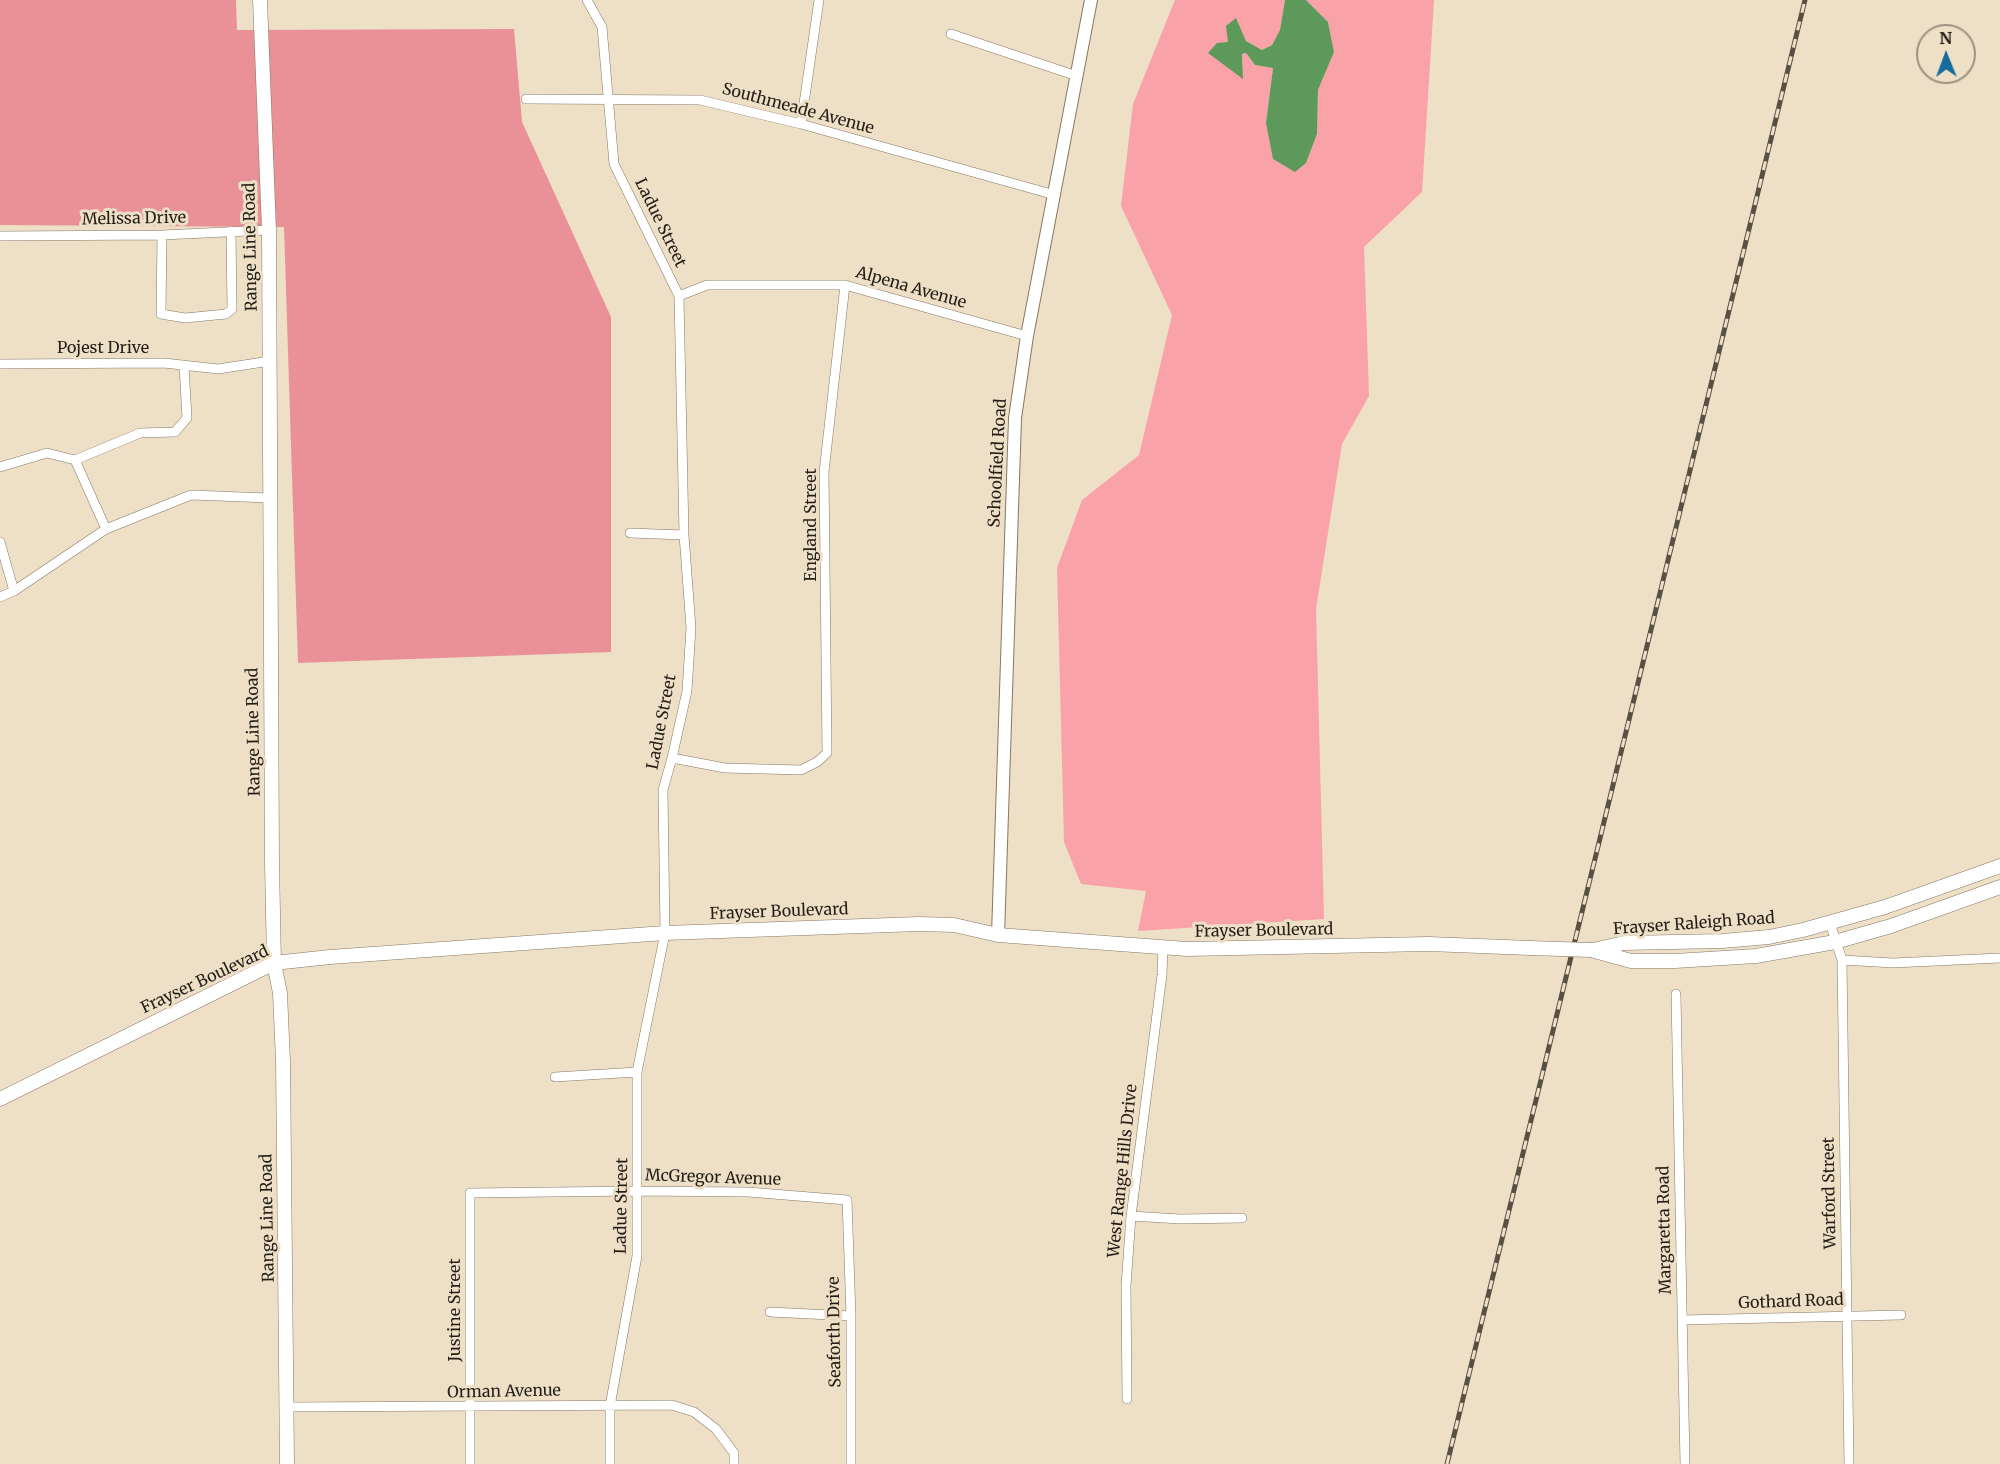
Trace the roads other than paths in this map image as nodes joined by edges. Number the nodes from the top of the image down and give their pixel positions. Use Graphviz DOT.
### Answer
graph roads {
  1 [pos="260,0"];
  2 [pos="819,0"];
  3 [pos="1091,0"];
  4 [pos="592,2"];
  5 [pos="951,34"];
  6 [pos="1077,76"];
  7 [pos="526,99"];
  8 [pos="609,100"];
  9 [pos="801,124"];
  10 [pos="1055,195"];
  11 [pos="269,230"];
  12 [pos="231,231"];
  13 [pos="162,235"];
  14 [pos="0,236"];
  15 [pos="845,285"];
  16 [pos="679,296"];
  17 [pos="1027,336"];
  18 [pos="270,361"];
  19 [pos="0,364"];
  20 [pos="184,366"];
  21 [pos="75,460"];
  22 [pos="0,467"];
  23 [pos="269,498"];
  24 [pos="106,529"];
  25 [pos="630,533"];
  26 [pos="684,535"];
  27 [pos="0,542"];
  28 [pos="14,591"];
  29 [pos="0,597"];
  30 [pos="672,758"];
  31 [pos="2000,866"];
  32 [pos="2000,887"];
  33 [pos="1830,923"];
  34 [pos="664,933"];
  35 [pos="998,935"];
  36 [pos="1835,942"];
  37 [pos="1162,948"];
  38 [pos="1591,950"];
  39 [pos="2000,958"];
  40 [pos="1842,960"];
  41 [pos="274,963"];
  42 [pos="1676,994"];
  43 [pos="637,1072"];
  44 [pos="555,1077"];
  45 [pos="0,1100"];
  46 [pos="638,1191"];
  47 [pos="470,1193"];
  48 [pos="847,1200"];
  49 [pos="1131,1216"];
  50 [pos="1242,1218"];
  51 [pos="770,1312"];
  52 [pos="1901,1315"];
  53 [pos="851,1316"];
  54 [pos="1846,1316"];
  55 [pos="1682,1320"];
  56 [pos="1127,1399"];
  57 [pos="610,1406"];
  58 [pos="287,1407"];
  59 [pos="469,1408"];
  60 [pos="287,1464"];
  61 [pos="470,1464"];
  62 [pos="610,1464"];
  63 [pos="734,1464"];
  64 [pos="851,1464"];
  65 [pos="1685,1464"];
  66 [pos="1849,1464"];
  1 -- 11 [label="main road, Range Line Road"];
  2 -- 9 [label="street"];
  3 -- 6 [label="street, Schoolfield Road"];
  4 -- 8 [label="street, Ladue Street"];
  5 -- 6 [label="street"];
  6 -- 10 [label="street, Schoolfield Road"];
  7 -- 8 [label="street, Southmeade Avenue"];
  8 -- 9 [label="street, Southmeade Avenue"];
  8 -- 16 [label="street, Ladue Street"];
  9 -- 10 [label="street, Southmeade Avenue"];
  10 -- 17 [label="street, Schoolfield Road"];
  11 -- 12 [label="street, Melissa Drive"];
  11 -- 18 [label="main road, Range Line Road"];
  12 -- 13 [label="street, Melissa Drive"];
  12 -- 13 [label="street"];
  13 -- 14 [label="street, Melissa Drive"];
  15 -- 16 [label="street, Alpena Avenue"];
  15 -- 17 [label="street, Alpena Avenue"];
  15 -- 30 [label="street, England Street"];
  16 -- 26 [label="street, Ladue Street"];
  17 -- 35 [label="street, Schoolfield Road"];
  18 -- 20 [label="street, Pojest Drive"];
  18 -- 23 [label="main road, Range Line Road"];
  19 -- 20 [label="street, Pojest Drive"];
  20 -- 21 [label="street"];
  21 -- 22 [label="street"];
  21 -- 24 [label="street"];
  23 -- 24 [label="street"];
  23 -- 41 [label="main road, Range Line Road"];
  24 -- 28 [label="street"];
  25 -- 26 [label="street"];
  26 -- 30 [label="street, Ladue Street"];
  27 -- 28 [label="street"];
  28 -- 29 [label="street"];
  30 -- 34 [label="street, Ladue Street"];
  31 -- 33 [label="main road, Frayser Raleigh Road"];
  32 -- 36 [label="main road, Frayser Raleigh Road"];
  33 -- 36 [label="street, Warford Street"];
  33 -- 38 [label="main road, Frayser Raleigh Road"];
  34 -- 35 [label="main road, Frayser Boulevard"];
  34 -- 41 [label="main road, Frayser Boulevard"];
  34 -- 43 [label="street, Ladue Street"];
  35 -- 37 [label="main road, Frayser Boulevard"];
  36 -- 38 [label="main road, Frayser Raleigh Road"];
  36 -- 40 [label="street, Warford Street"];
  37 -- 38 [label="main road, Frayser Boulevard, bridge"];
  37 -- 49 [label="street, West Range Hills Drive"];
  39 -- 40 [label="street"];
  40 -- 54 [label="street, Warford Street"];
  41 -- 45 [label="main road, Frayser Boulevard"];
  41 -- 58 [label="main road, Range Line Road"];
  42 -- 55 [label="street, Margaretta Road"];
  43 -- 44 [label="street"];
  43 -- 46 [label="street, Ladue Street"];
  46 -- 47 [label="street, McGregor Avenue"];
  46 -- 48 [label="street, McGregor Avenue"];
  46 -- 57 [label="street, Ladue Street"];
  47 -- 59 [label="street, Justine Street"];
  48 -- 53 [label="street, Seaforth Drive"];
  49 -- 50 [label="street"];
  49 -- 56 [label="street, West Range Hills Drive"];
  51 -- 53 [label="street"];
  52 -- 54 [label="street, Gothard Road"];
  53 -- 64 [label="street, Seaforth Drive"];
  54 -- 55 [label="street, Gothard Road"];
  54 -- 66 [label="street, Warford Street"];
  55 -- 65 [label="street, Margaretta Road"];
  57 -- 59 [label="street, Orman Avenue"];
  57 -- 62 [label="street, Ladue Street"];
  57 -- 63 [label="street, Orman Avenue"];
  58 -- 59 [label="street, Orman Avenue"];
  58 -- 60 [label="main road, Range Line Road"];
  59 -- 61 [label="street, Justine Street"];
}
